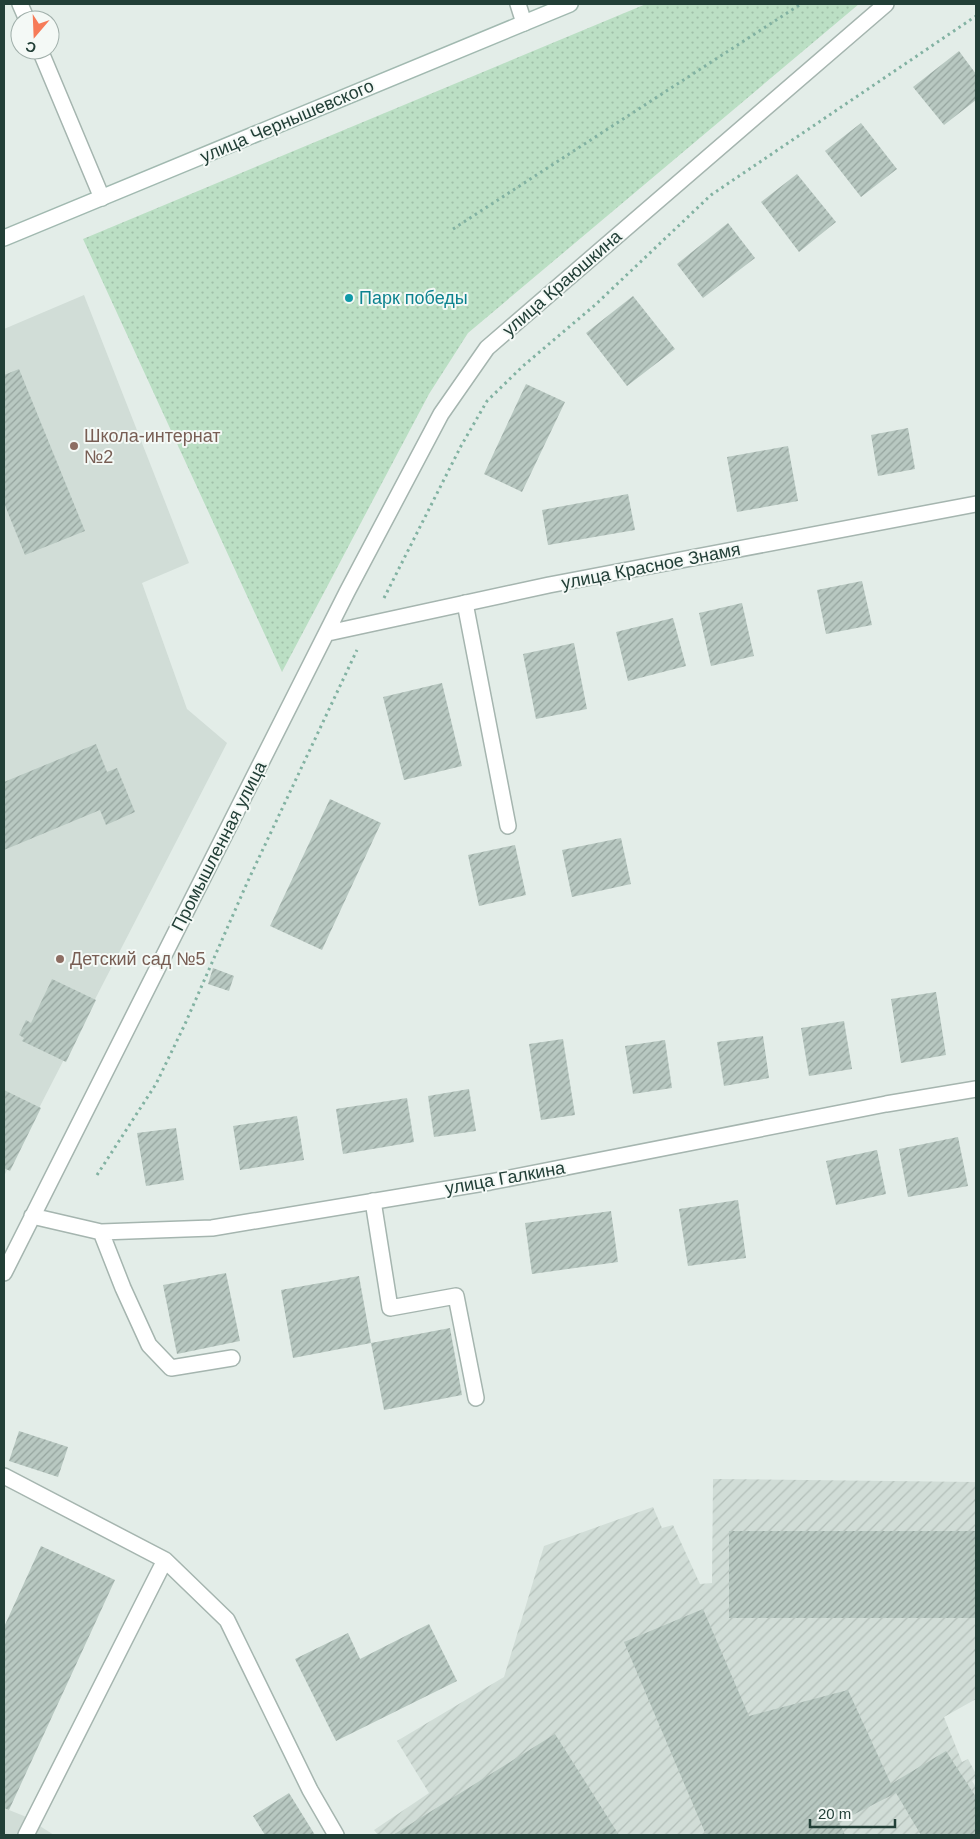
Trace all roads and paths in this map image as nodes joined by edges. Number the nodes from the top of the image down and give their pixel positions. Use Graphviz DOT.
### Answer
graph roads {
  1 [pos="518,4"];
  2 [pos="570,4"];
  3 [pos="800,4"];
  4 [pos="886,4"];
  5 [pos="976,16"];
  6 [pos="524,23"];
  7 [pos="44,60"];
  8 [pos="102,198"];
  9 [pos="453,228"];
  10 [pos="4,238"];
  11 [pos="976,504"];
  12 [pos="465,603"];
  13 [pos="370,624"];
  14 [pos="328,633"];
  15 [pos="508,826"];
  16 [pos="976,1089"];
  17 [pos="97,1176"];
  18 [pos="373,1201"];
  19 [pos="32,1216"];
  20 [pos="101,1232"];
  21 [pos="4,1273"];
  22 [pos="232,1358"];
  23 [pos="476,1398"];
  24 [pos="4,1476"];
  25 [pos="165,1560"];
  26 [pos="26,1835"];
  27 [pos="336,1835"];
  1 -- 6 [label="street"];
  2 -- 6 [label="street, улица Чернышевского"];
  3 -- 9 [label="path"];
  4 -- 14 [label="street, улица Краюшкина"];
  5 -- 13 [label="path"];
  6 -- 8 [label="street, улица Чернышевского"];
  7 -- 8 [label="street"];
  8 -- 10 [label="street, улица Чернышевского"];
  11 -- 12 [label="street, улица Красное Знамя"];
  12 -- 13 [label="street, улица Красное Знамя"];
  12 -- 15 [label="street"];
  13 -- 14 [label="street, улица Красное Знамя"];
  13 -- 17 [label="path"];
  14 -- 19 [label="street, Промышленная улица"];
  16 -- 18 [label="street, улица Галкина"];
  18 -- 20 [label="street, улица Галкина"];
  18 -- 23 [label="street"];
  19 -- 20 [label="street, улица Галкина"];
  19 -- 21 [label="street, Промышленная улица"];
  20 -- 22 [label="street"];
  24 -- 25 [label="street"];
  25 -- 26 [label="street"];
  25 -- 27 [label="street"];
}
